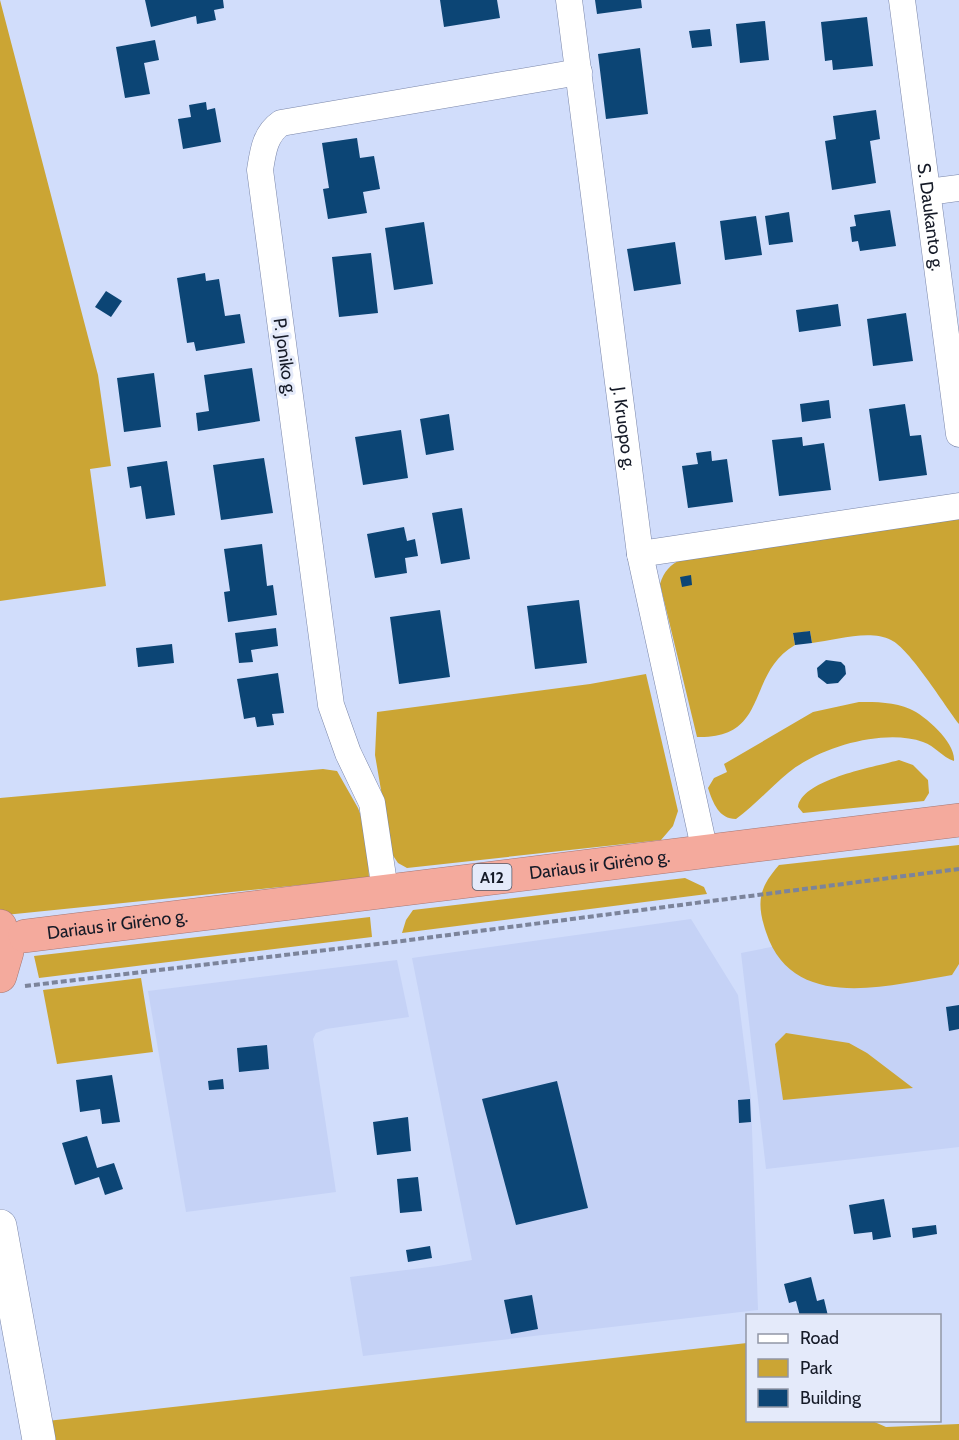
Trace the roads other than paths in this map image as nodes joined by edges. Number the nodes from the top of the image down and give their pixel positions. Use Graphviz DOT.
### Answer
graph roads {
  1 [pos="569,0"];
  2 [pos="902,0"];
  3 [pos="579,72"];
  4 [pos="959,188"];
  5 [pos="928,192"];
  6 [pos="959,434"];
  7 [pos="959,506"];
  8 [pos="640,554"];
  9 [pos="959,820"];
  10 [pos="705,852"];
  11 [pos="385,890"];
  12 [pos="8,928"];
  13 [pos="7,976"];
  14 [pos="0,1226"];
  15 [pos="39,1440"];
  1 -- 3 [label="street, J. Kruopo g."];
  2 -- 5 [label="street, S. Daukanto g."];
  3 -- 8 [label="street, J. Kruopo g."];
  3 -- 11 [label="street, P. Joniko g."];
  4 -- 5 [label="street"];
  5 -- 6 [label="street, S. Daukanto g."];
  7 -- 8 [label="street"];
  8 -- 10 [label="street, J. Kruopo g."];
  9 -- 10 [label="highway, Dariaus ir Girėno g. / A12"];
  10 -- 11 [label="highway, Dariaus ir Girėno g. / A12"];
  11 -- 12 [label="highway, Dariaus ir Girėno g. / A12"];
  12 -- 13 [label="highway, A12"];
  14 -- 15 [label="main road"];
}
